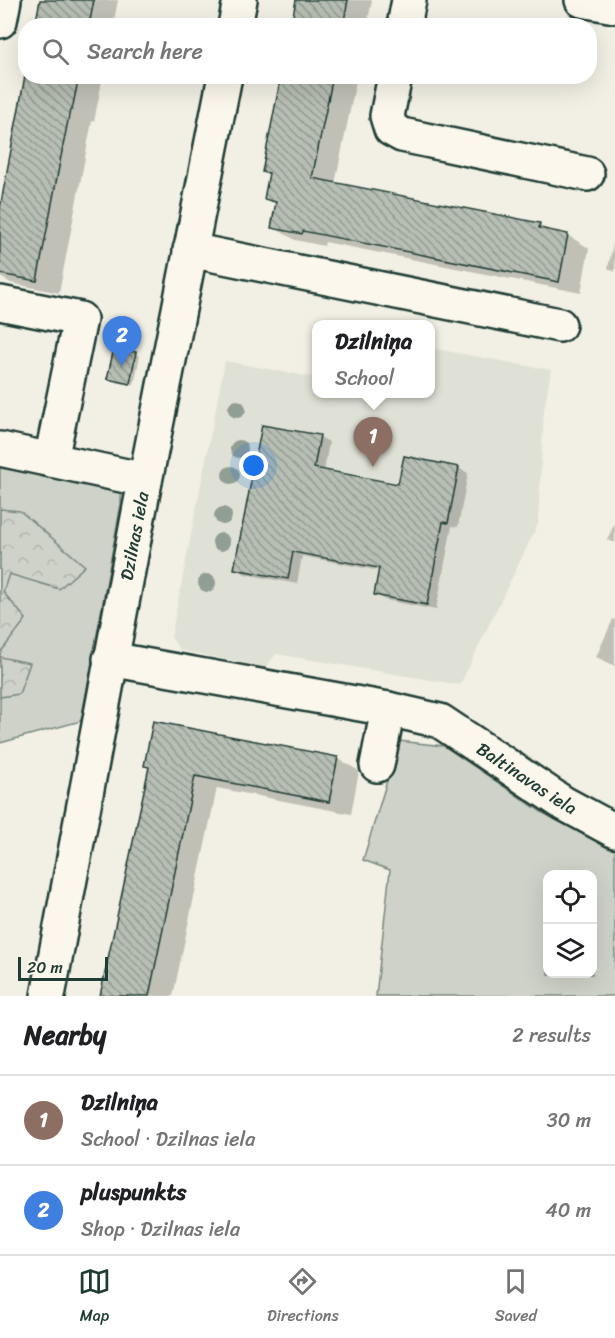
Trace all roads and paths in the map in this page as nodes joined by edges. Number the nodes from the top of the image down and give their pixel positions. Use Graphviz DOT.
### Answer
graph roads {
  1 [pos="4,0"];
  2 [pos="240,0"];
  3 [pos="409,0"];
  4 [pos="582,0"];
  5 [pos="615,6"];
  6 [pos="237,18"];
  7 [pos="406,18"];
  8 [pos="0,21"];
  9 [pos="223,84"];
  10 [pos="393,84"];
  11 [pos="587,174"];
  12 [pos="190,250"];
  13 [pos="0,303"];
  14 [pos="559,325"];
  15 [pos="0,449"];
  16 [pos="51,460"];
  17 [pos="145,480"];
  18 [pos="110,659"];
  19 [pos="388,709"];
  20 [pos="377,765"];
  21 [pos="615,831"];
  22 [pos="48,996"];
  1 -- 8 [label="street"];
  2 -- 6 [label="street"];
  3 -- 7 [label="street"];
  4 -- 5 [label="street"];
  9 -- 12 [label="street, Dzilnas iela"];
  10 -- 11 [label="street"];
  12 -- 14 [label="street"];
  12 -- 17 [label="street, Dzilnas iela"];
  13 -- 16 [label="street"];
  15 -- 16 [label="street"];
  16 -- 17 [label="street"];
  17 -- 18 [label="street, Dzilnas iela"];
  18 -- 19 [label="street"];
  18 -- 22 [label="street, Dzilnas iela"];
  19 -- 20 [label="street"];
  19 -- 21 [label="street, Baltinavas iela"];
}
